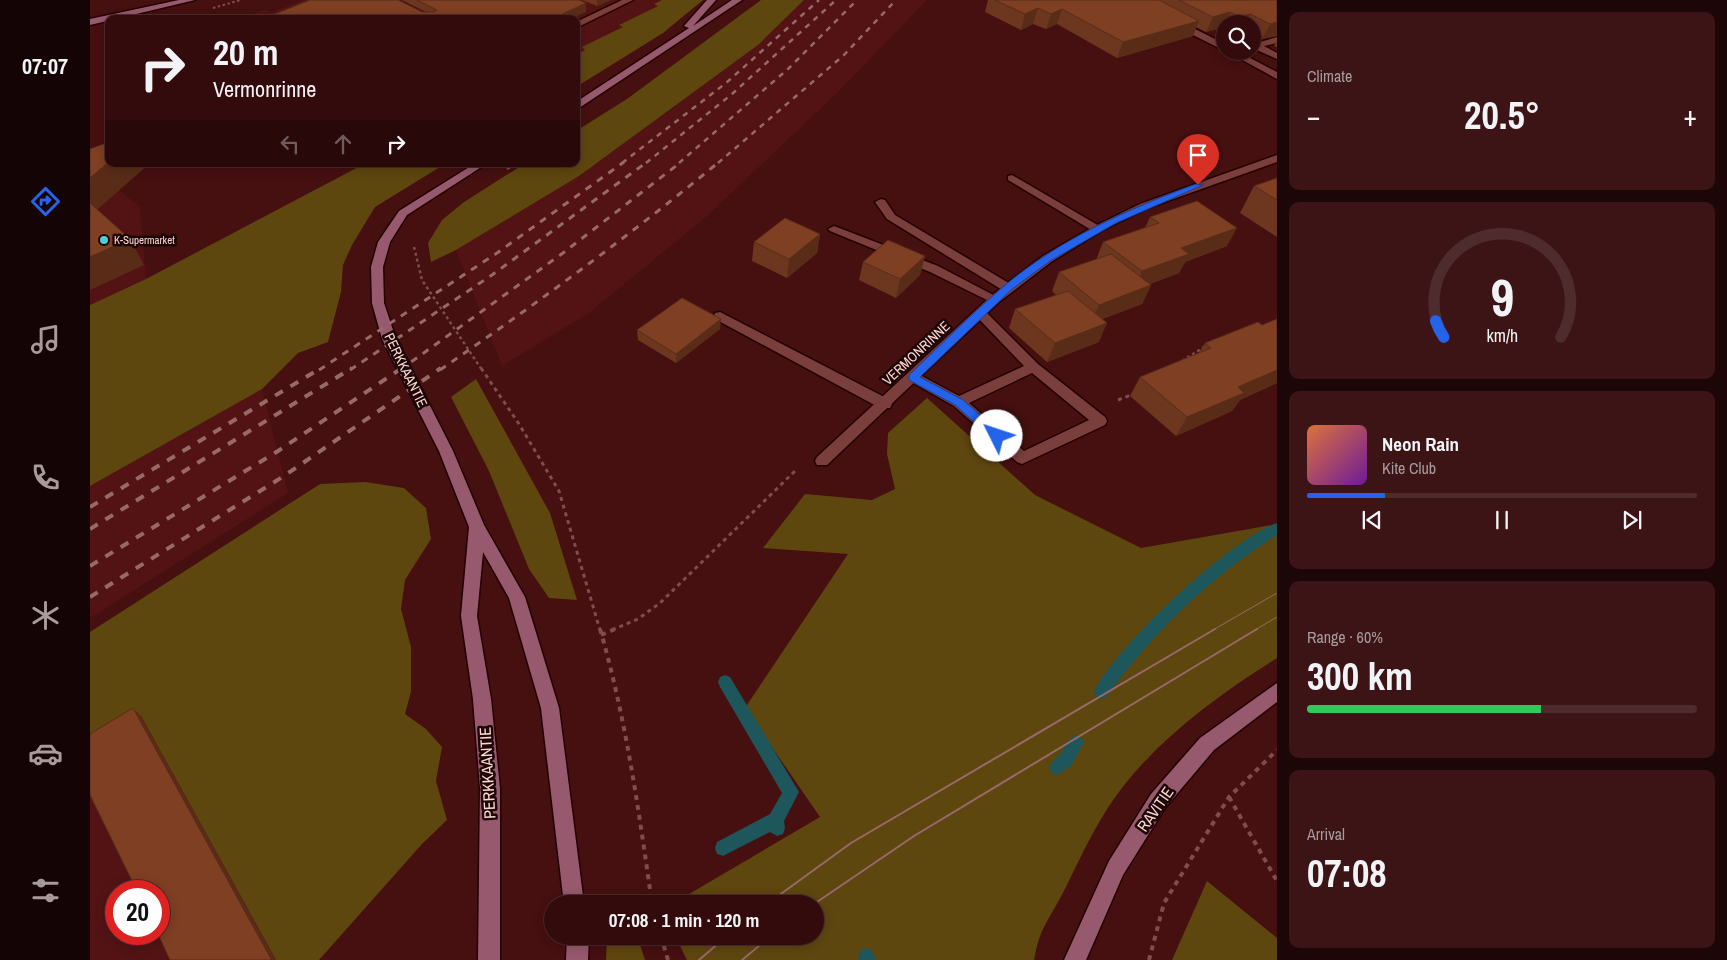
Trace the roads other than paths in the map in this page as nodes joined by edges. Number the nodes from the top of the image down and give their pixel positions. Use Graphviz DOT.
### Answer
graph roads {
  1 [pos="191,0"];
  2 [pos="629,0"];
  3 [pos="712,0"];
  4 [pos="738,0"];
  5 [pos="586,7"];
  6 [pos="158,8"];
  7 [pos="602,13"];
  8 [pos="124,15"];
  9 [pos="137,15"];
  10 [pos="105,19"];
  11 [pos="1172,21"];
  12 [pos="90,22"];
  13 [pos="580,23"];
  14 [pos="105,25"];
  15 [pos="90,30"];
  16 [pos="1277,40"];
  17 [pos="673,42"];
  18 [pos="1216,43"];
  19 [pos="1261,43"];
  20 [pos="1261,48"];
  21 [pos="1277,56"];
  22 [pos="1247,60"];
  23 [pos="1277,76"];
  24 [pos="580,104"];
  25 [pos="1277,158"];
  26 [pos="476,167"];
  27 [pos="1012,178"];
  28 [pos="881,202"];
  29 [pos="834,229"];
  30 [pos="1097,229"];
  31 [pos="1008,288"];
  32 [pos="995,299"];
  33 [pos="980,313"];
  34 [pos="720,316"];
  35 [pos="1033,367"];
  36 [pos="913,377"];
  37 [pos="959,402"];
  38 [pos="885,404"];
  39 [pos="822,461"];
  40 [pos="477,527"];
  41 [pos="1277,692"];
  42 [pos="573,895"];
  43 [pos="578,945"];
  44 [pos="489,960"];
  45 [pos="577,960"];
  46 [pos="1075,960"];
  1 -- 6 [label="main road"];
  2 -- 7 [label="street"];
  3 -- 17 [label="main road"];
  4 -- 17 [label="main road"];
  5 -- 7 [label="street"];
  6 -- 8 [label="main road"];
  6 -- 9 [label="main road"];
  7 -- 13 [label="street"];
  10 -- 12 [label="main road"];
  11 -- 18 [label="street"];
  14 -- 15 [label="main road"];
  16 -- 19 [label="street"];
  17 -- 24 [label="main road"];
  20 -- 21 [label="street"];
  22 -- 23 [label="street"];
  25 -- 30 [label="street, VERMONRINNE"];
  26 -- 40 [label="main road, PERKKAANTIE"];
  27 -- 30 [label="street"];
  28 -- 31 [label="street"];
  29 -- 32 [label="street"];
  30 -- 31 [label="street, VERMONRINNE"];
  31 -- 32 [label="street, VERMONRINNE"];
  32 -- 33 [label="street, VERMONRINNE"];
  33 -- 35 [label="street"];
  33 -- 36 [label="street, VERMONRINNE"];
  34 -- 38 [label="street"];
  35 -- 37 [label="street"];
  35 -- 37 [label="street"];
  36 -- 37 [label="street"];
  36 -- 38 [label="street, VERMONRINNE"];
  38 -- 39 [label="street, VERMONRINNE"];
  40 -- 42 [label="main road, PERKKAANTIE"];
  40 -- 44 [label="main road, PERKKAANTIE"];
  41 -- 46 [label="main road, RAVITIE"];
  43 -- 45 [label="main road"];
}
